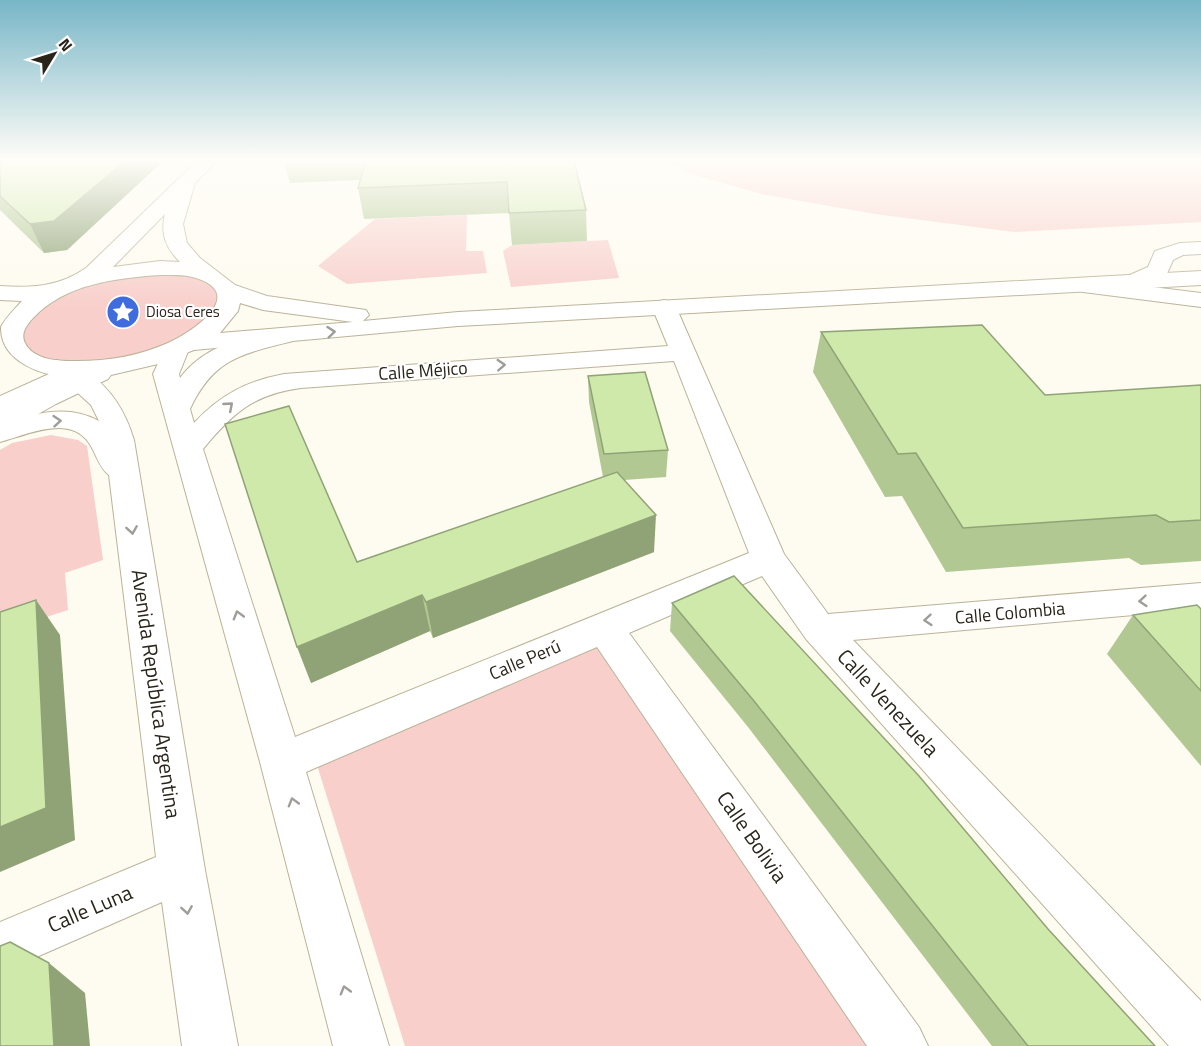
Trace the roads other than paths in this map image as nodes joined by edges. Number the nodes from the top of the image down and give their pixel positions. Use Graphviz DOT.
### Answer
graph roads {
  1 [pos="159,210"];
  2 [pos="175,210"];
  3 [pos="1201,248"];
  4 [pos="206,274"];
  5 [pos="1201,278"];
  6 [pos="1133,282"];
  7 [pos="1083,285"];
  8 [pos="71,286"];
  9 [pos="227,290"];
  10 [pos="0,293"];
  11 [pos="1201,300"];
  12 [pos="664,307"];
  13 [pos="458,320"];
  14 [pos="284,336"];
  15 [pos="5,340"];
  16 [pos="183,346"];
  17 [pos="681,353"];
  18 [pos="79,372"];
  19 [pos="0,406"];
  20 [pos="176,409"];
  21 [pos="0,424"];
  22 [pos="0,433"];
  23 [pos="188,448"];
  24 [pos="125,483"];
  25 [pos="769,559"];
  26 [pos="1201,596"];
  27 [pos="604,627"];
  28 [pos="819,629"];
  29 [pos="282,762"];
  30 [pos="181,870"];
  31 [pos="0,948"];
  32 [pos="1201,1041"];
  33 [pos="210,1046"];
  34 [pos="361,1046"];
  35 [pos="900,1046"];
  1 -- 8 [label="street"];
  2 -- 4 [label="street"];
  3 -- 6 [label="street"];
  4 -- 8 [label="street"];
  4 -- 9 [label="street"];
  5 -- 6 [label="street"];
  6 -- 7 [label="street"];
  7 -- 11 [label="street"];
  7 -- 12 [label="street"];
  8 -- 10 [label="street"];
  8 -- 15 [label="street"];
  9 -- 13 [label="street"];
  9 -- 16 [label="street"];
  12 -- 13 [label="street"];
  12 -- 17 [label="street, Calle Venezuela"];
  14 -- 13 [label="street, one-way"];
  14 -- 16 [label="street"];
  14 -- 20 [label="street"];
  15 -- 18 [label="street"];
  16 -- 18 [label="street"];
  16 -- 20 [label="street"];
  23 -- 17 [label="street, Calle Méjico, one-way"];
  17 -- 25 [label="street, Calle Venezuela"];
  18 -- 19 [label="street"];
  18 -- 21 [label="street"];
  18 -- 24 [label="street, Avenida República Argentina"];
  20 -- 23 [label="street"];
  22 -- 24 [label="street, one-way"];
  29 -- 23 [label="street, one-way"];
  24 -- 30 [label="street, Avenida República Argentina, one-way"];
  25 -- 27 [label="street, Calle Perú"];
  25 -- 28 [label="street, Calle Venezuela"];
  26 -- 28 [label="street, Calle Colombia, one-way"];
  27 -- 29 [label="street, Calle Perú"];
  27 -- 35 [label="street, Calle Bolivia"];
  28 -- 32 [label="street, Calle Venezuela"];
  34 -- 29 [label="street, one-way"];
  30 -- 31 [label="street, Calle Luna"];
  30 -- 33 [label="street, Avenida República Argentina, one-way"];
}
